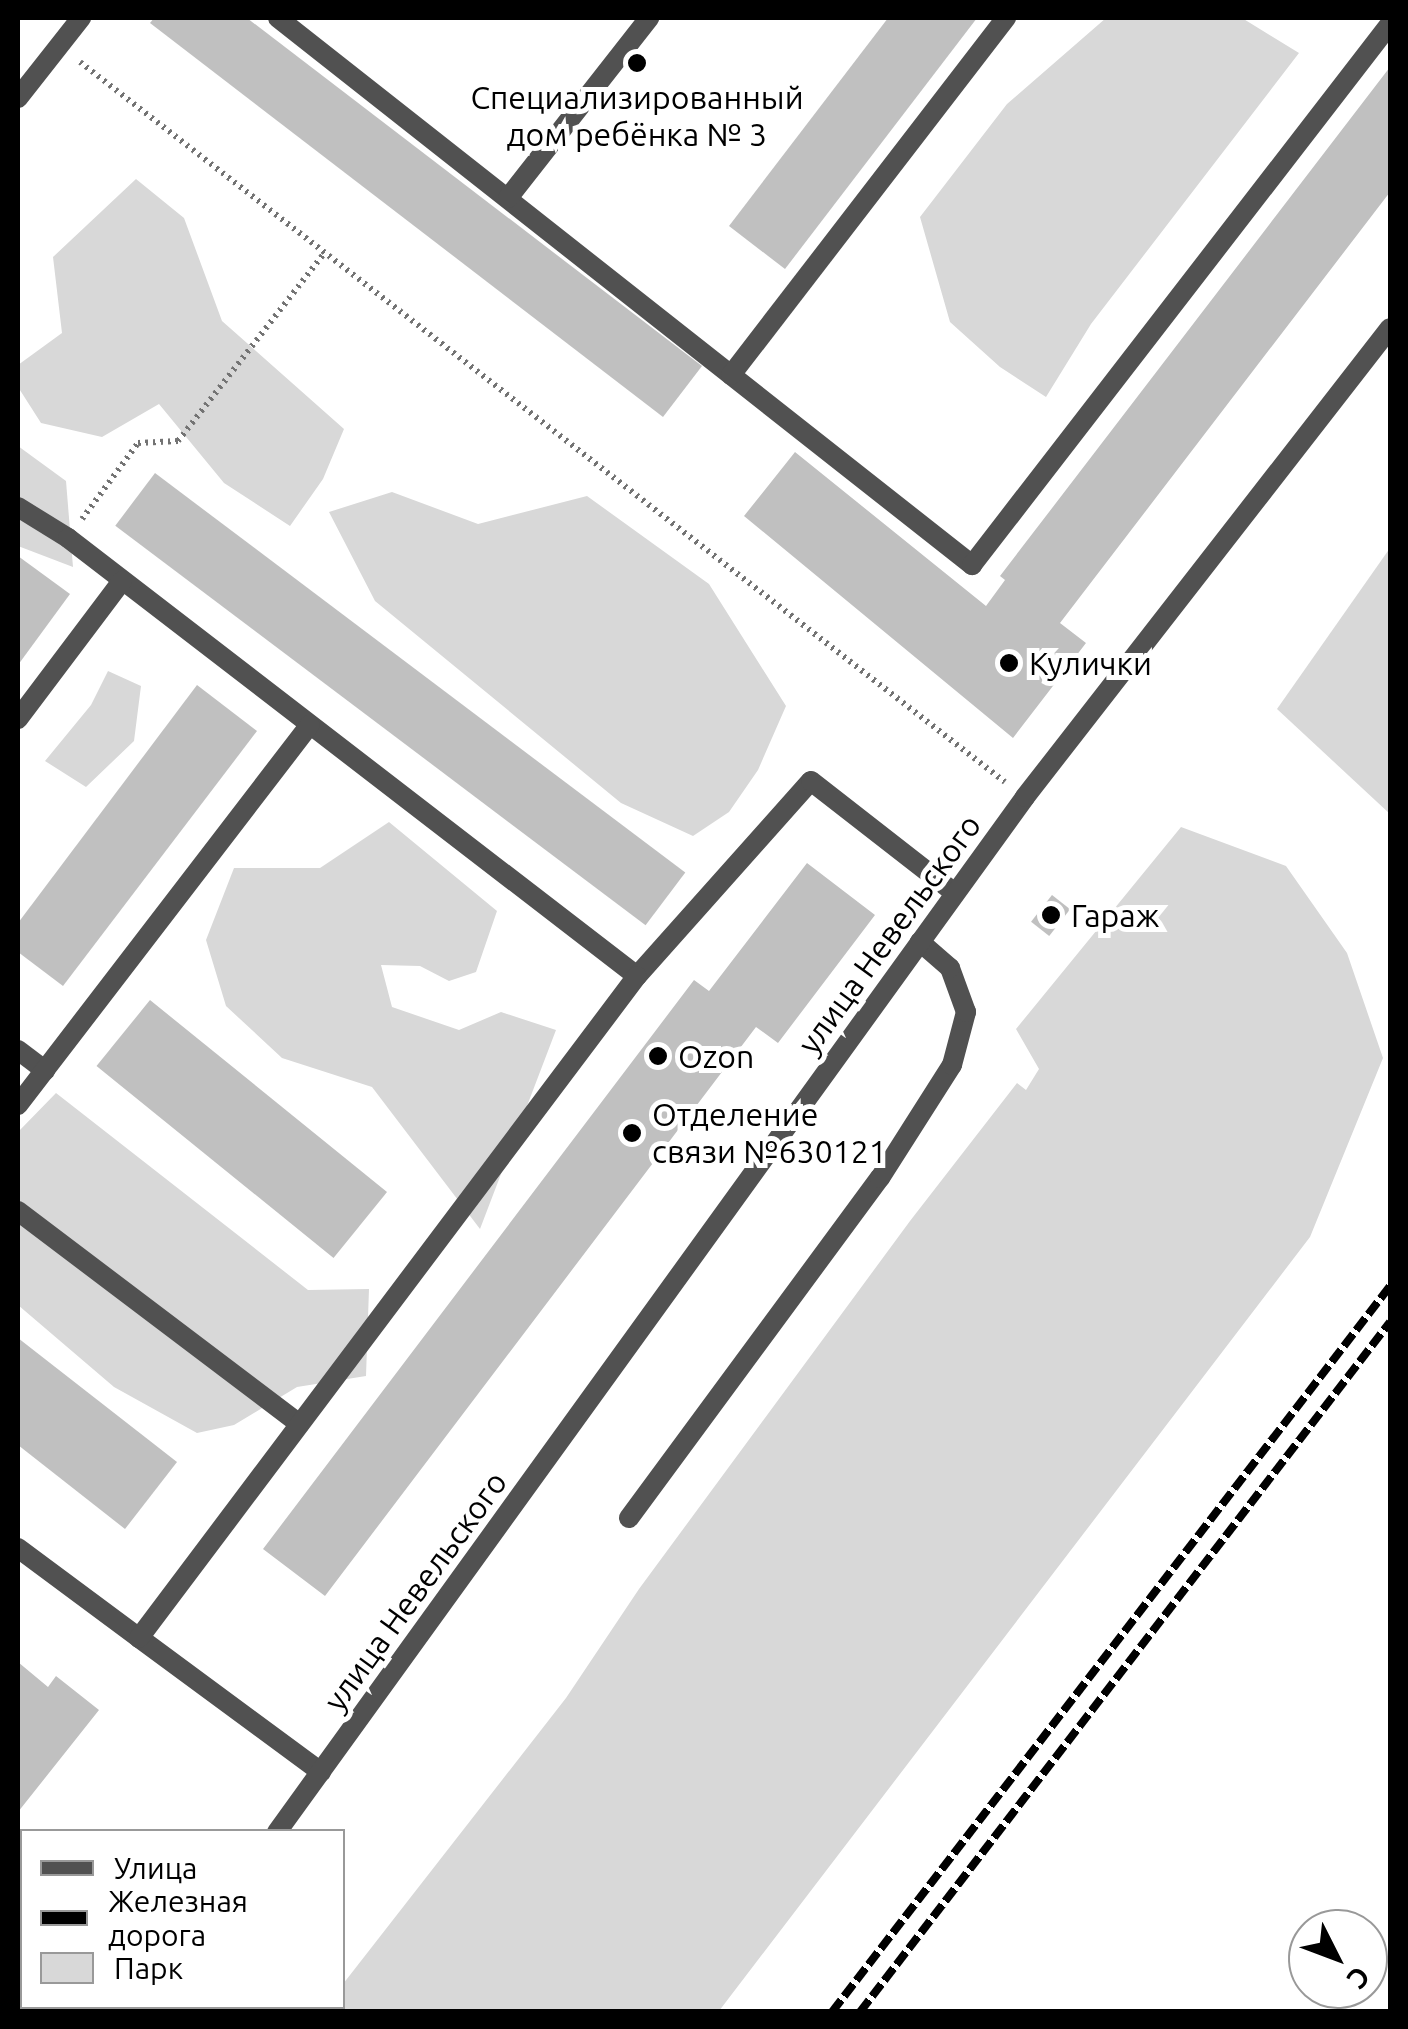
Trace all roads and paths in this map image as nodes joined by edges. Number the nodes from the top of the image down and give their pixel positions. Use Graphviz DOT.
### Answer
graph roads {
  1 [pos="81,18"];
  2 [pos="278,18"];
  3 [pos="649,18"];
  4 [pos="1006,18"];
  5 [pos="1390,24"];
  6 [pos="59,46"];
  7 [pos="18,98"];
  8 [pos="508,198"];
  9 [pos="324,252"];
  10 [pos="1390,328"];
  11 [pos="731,375"];
  12 [pos="18,507"];
  13 [pos="68,538"];
  14 [pos="122,581"];
  15 [pos="18,719"];
  16 [pos="310,725"];
  17 [pos="1025,798"];
  18 [pos="955,893"];
  19 [pos="920,942"];
  20 [pos="637,976"];
  21 [pos="18,1050"];
  22 [pos="45,1070"];
  23 [pos="18,1105"];
  24 [pos="18,1211"];
  25 [pos="300,1424"];
  26 [pos="629,1518"];
  27 [pos="18,1548"];
  28 [pos="139,1638"];
  29 [pos="322,1772"];
  30 [pos="279,1829"];
  1 -- 6 [label="street"];
  2 -- 8 [label="street"];
  3 -- 8 [label="street"];
  4 -- 11 [label="street"];
  5 -- 11 [label="street"];
  6 -- 7 [label="street"];
  6 -- 9 [label="path"];
  8 -- 11 [label="street"];
  9 -- 13 [label="path"];
  9 -- 17 [label="path"];
  10 -- 17 [label="street, улица Невельского"];
  12 -- 13 [label="street"];
  13 -- 14 [label="street"];
  14 -- 15 [label="street"];
  14 -- 16 [label="street"];
  16 -- 20 [label="street"];
  16 -- 22 [label="street"];
  17 -- 18 [label="street, улица Невельского"];
  18 -- 19 [label="street, улица Невельского"];
  18 -- 20 [label="street"];
  19 -- 26 [label="street"];
  19 -- 29 [label="street, улица Невельского"];
  20 -- 25 [label="street"];
  21 -- 22 [label="street"];
  22 -- 23 [label="street"];
  24 -- 25 [label="street"];
  25 -- 28 [label="street"];
  27 -- 28 [label="street"];
  28 -- 29 [label="street"];
  29 -- 30 [label="street, улица Невельского"];
}
